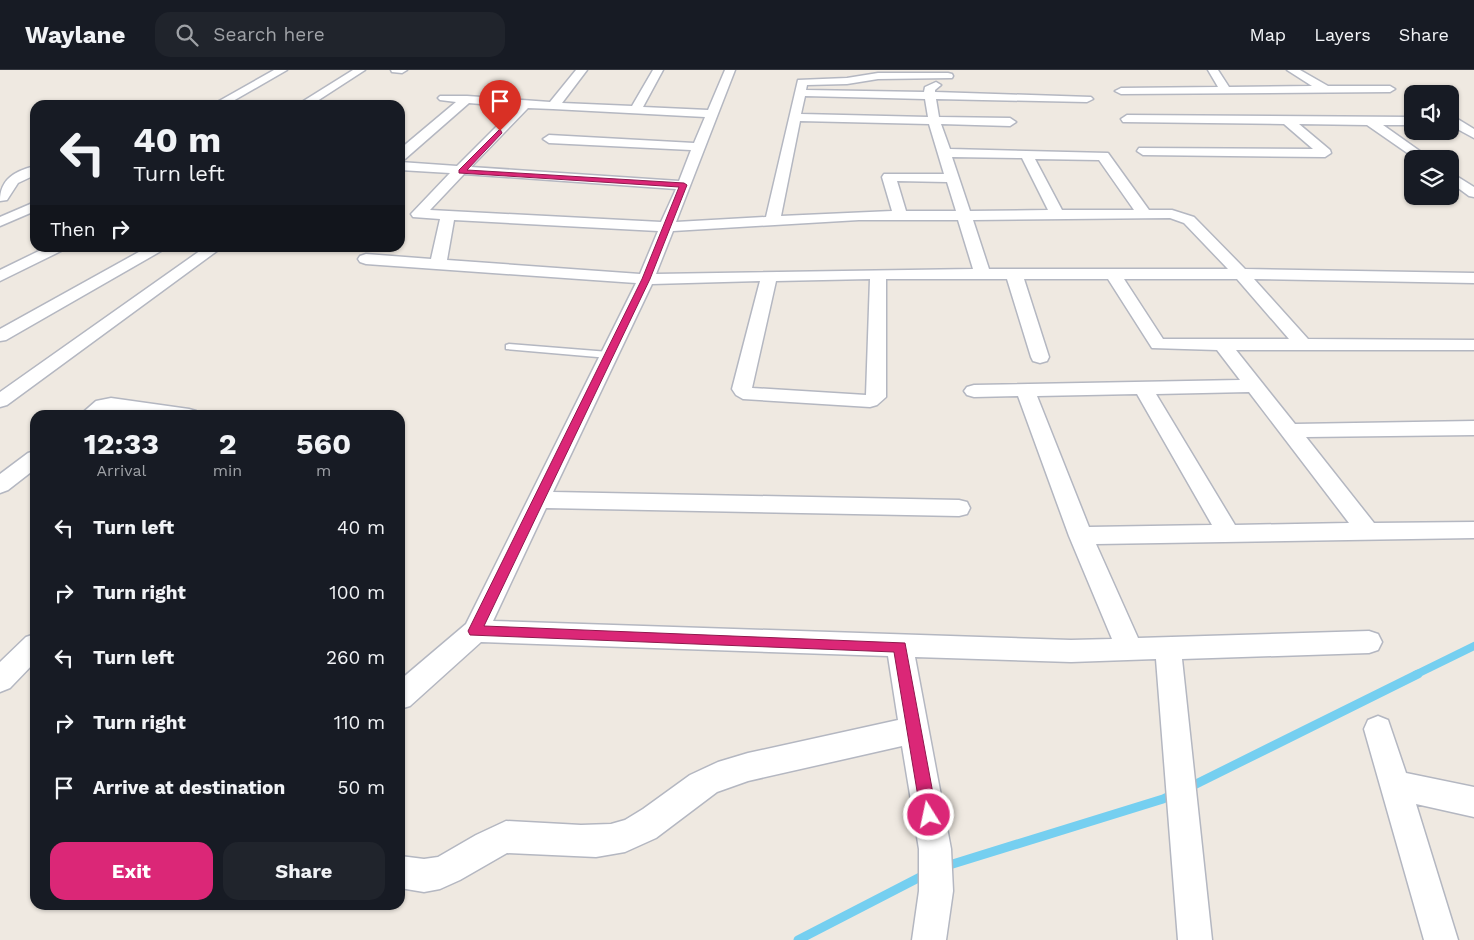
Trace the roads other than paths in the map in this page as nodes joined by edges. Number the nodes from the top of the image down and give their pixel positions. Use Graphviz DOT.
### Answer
graph roads {
  1 [pos="282,70"];
  2 [pos="360,70"];
  3 [pos="396,70"];
  4 [pos="402,70"];
  5 [pos="582,70"];
  6 [pos="658,70"];
  7 [pos="730,70"];
  8 [pos="1213,70"];
  9 [pos="1292,70"];
  10 [pos="946,73"];
  11 [pos="1390,89"];
  12 [pos="1225,90"];
  13 [pos="1326,90"];
  14 [pos="1121,91"];
  15 [pos="800,93"];
  16 [pos="930,96"];
  17 [pos="444,98"];
  18 [pos="467,99"];
  19 [pos="1087,99"];
  20 [pos="227,100"];
  21 [pos="311,100"];
  22 [pos="1341,100"];
  23 [pos="526,104"];
  24 [pos="553,106"];
  25 [pos="575,107"];
  26 [pos="636,110"];
  27 [pos="1356,110"];
  28 [pos="712,114"];
  29 [pos="795,116"];
  30 [pos="934,120"];
  31 [pos="1287,120"];
  32 [pos="1370,121"];
  33 [pos="1404,121"];
  34 [pos="1459,121"];
  35 [pos="1474,121"];
  36 [pos="1010,122"];
  37 [pos="1459,126"];
  38 [pos="1137,131"];
  39 [pos="1474,134"];
  40 [pos="700,147"];
  41 [pos="1412,150"];
  42 [pos="1143,151"];
  43 [pos="405,152"];
  44 [pos="944,152"];
  45 [pos="1026,154"];
  46 [pos="405,166"];
  47 [pos="461,171"];
  48 [pos="30,172"];
  49 [pos="952,178"];
  50 [pos="1459,182"];
  51 [pos="684,185"];
  52 [pos="1474,193"];
  53 [pos="18,194"];
  54 [pos="1,198"];
  55 [pos="30,208"];
  56 [pos="1057,214"];
  57 [pos="900,215"];
  58 [pos="965,215"];
  59 [pos="1145,215"];
  60 [pos="448,216"];
  61 [pos="773,219"];
  62 [pos="0,222"];
  63 [pos="665,227"];
  64 [pos="48,252"];
  65 [pos="149,252"];
  66 [pos="207,252"];
  67 [pos="366,259"];
  68 [pos="438,264"];
  69 [pos="878,274"];
  70 [pos="984,274"];
  71 [pos="1014,274"];
  72 [pos="1113,274"];
  73 [pos="1241,274"];
  74 [pos="0,276"];
  75 [pos="769,276"];
  76 [pos="1474,278"];
  77 [pos="646,279"];
  78 [pos="0,336"];
  79 [pos="1222,344"];
  80 [pos="1304,345"];
  81 [pos="1474,345"];
  82 [pos="509,347"];
  83 [pos="609,355"];
  84 [pos="1040,357"];
  85 [pos="1254,386"];
  86 [pos="1143,388"];
  87 [pos="1024,390"];
  88 [pos="974,391"];
  89 [pos="0,401"];
  90 [pos="96,410"];
  91 [pos="153,410"];
  92 [pos="1474,428"];
  93 [pos="1289,431"];
  94 [pos="30,462"];
  95 [pos="0,485"];
  96 [pos="538,500"];
  97 [pos="959,508"];
  98 [pos="1474,530"];
  99 [pos="1367,531"];
  100 [pos="1228,533"];
  101 [pos="1082,536"];
  102 [pos="475,631"];
  103 [pos="1369,642"];
  104 [pos="900,646"];
  105 [pos="1168,647"];
  106 [pos="1130,648"];
  107 [pos="30,650"];
  108 [pos="0,680"];
  109 [pos="405,693"];
  110 [pos="1378,728"];
  111 [pos="914,730"];
  112 [pos="1395,785"];
  113 [pos="1474,802"];
  114 [pos="405,872"];
  115 [pos="929,940"];
  116 [pos="1195,940"];
  117 [pos="1441,940"];
  1 -- 20 [label="street"];
  2 -- 21 [label="street"];
  3 -- 4 [label="street"];
  5 -- 24 [label="street"];
  6 -- 26 [label="street"];
  7 -- 28 [label="street"];
  8 -- 12 [label="street"];
  9 -- 13 [label="street"];
  10 -- 15 [label="street"];
  10 -- 16 [label="street"];
  11 -- 13 [label="street"];
  12 -- 13 [label="street"];
  12 -- 14 [label="street"];
  13 -- 22 [label="street"];
  15 -- 16 [label="street"];
  15 -- 29 [label="street"];
  16 -- 19 [label="street"];
  16 -- 30 [label="street"];
  17 -- 18 [label="street"];
  18 -- 23 [label="street"];
  18 -- 43 [label="street"];
  23 -- 24 [label="street"];
  23 -- 47 [label="street"];
  24 -- 25 [label="street"];
  25 -- 26 [label="street"];
  25 -- 40 [label="street"];
  26 -- 28 [label="street"];
  27 -- 32 [label="street"];
  28 -- 40 [label="street"];
  29 -- 30 [label="street"];
  29 -- 61 [label="street"];
  30 -- 36 [label="street"];
  30 -- 44 [label="street"];
  31 -- 32 [label="street"];
  31 -- 38 [label="street"];
  31 -- 42 [label="street"];
  32 -- 33 [label="street"];
  32 -- 41 [label="street"];
  34 -- 35 [label="street"];
  37 -- 39 [label="street"];
  40 -- 51 [label="street"];
  44 -- 45 [label="street"];
  44 -- 49 [label="street"];
  45 -- 56 [label="street"];
  45 -- 59 [label="street"];
  46 -- 47 [label="street"];
  47 -- 51 [label="street"];
  47 -- 60 [label="street"];
  48 -- 54 [label="street"];
  49 -- 57 [label="street"];
  49 -- 58 [label="street"];
  50 -- 52 [label="street"];
  51 -- 63 [label="street"];
  53 -- 54 [label="street"];
  55 -- 62 [label="street"];
  56 -- 58 [label="street"];
  56 -- 59 [label="street"];
  57 -- 58 [label="street"];
  57 -- 61 [label="street"];
  58 -- 70 [label="street"];
  59 -- 73 [label="street"];
  60 -- 63 [label="street"];
  60 -- 68 [label="street"];
  61 -- 63 [label="street"];
  63 -- 77 [label="street"];
  64 -- 74 [label="street"];
  65 -- 78 [label="street"];
  66 -- 89 [label="street"];
  67 -- 68 [label="street"];
  68 -- 77 [label="street"];
  69 -- 70 [label="street"];
  69 -- 75 [label="street"];
  69 -- 75 [label="street"];
  70 -- 71 [label="street"];
  71 -- 72 [label="street"];
  71 -- 84 [label="street"];
  72 -- 73 [label="street"];
  72 -- 79 [label="street"];
  73 -- 76 [label="street"];
  73 -- 80 [label="street"];
  75 -- 77 [label="street"];
  77 -- 83 [label="street"];
  79 -- 80 [label="street"];
  79 -- 85 [label="street"];
  80 -- 81 [label="street"];
  82 -- 83 [label="lane"];
  83 -- 96 [label="street"];
  85 -- 86 [label="street"];
  85 -- 93 [label="street"];
  86 -- 87 [label="street"];
  86 -- 100 [label="street"];
  87 -- 88 [label="street"];
  87 -- 101 [label="street"];
  90 -- 91 [label="street"];
  92 -- 93 [label="street"];
  93 -- 99 [label="street"];
  94 -- 95 [label="street"];
  96 -- 97 [label="street"];
  96 -- 102 [label="street"];
  98 -- 99 [label="street"];
  99 -- 100 [label="street"];
  100 -- 101 [label="street"];
  101 -- 106 [label="street"];
  102 -- 104 [label="street"];
  102 -- 109 [label="street"];
  103 -- 105 [label="street"];
  104 -- 106 [label="street"];
  104 -- 111 [label="street"];
  105 -- 106 [label="street"];
  105 -- 116 [label="street"];
  107 -- 108 [label="street"];
  110 -- 112 [label="street"];
  111 -- 114 [label="street"];
  111 -- 115 [label="street"];
  112 -- 113 [label="street"];
  112 -- 117 [label="street"];
}
